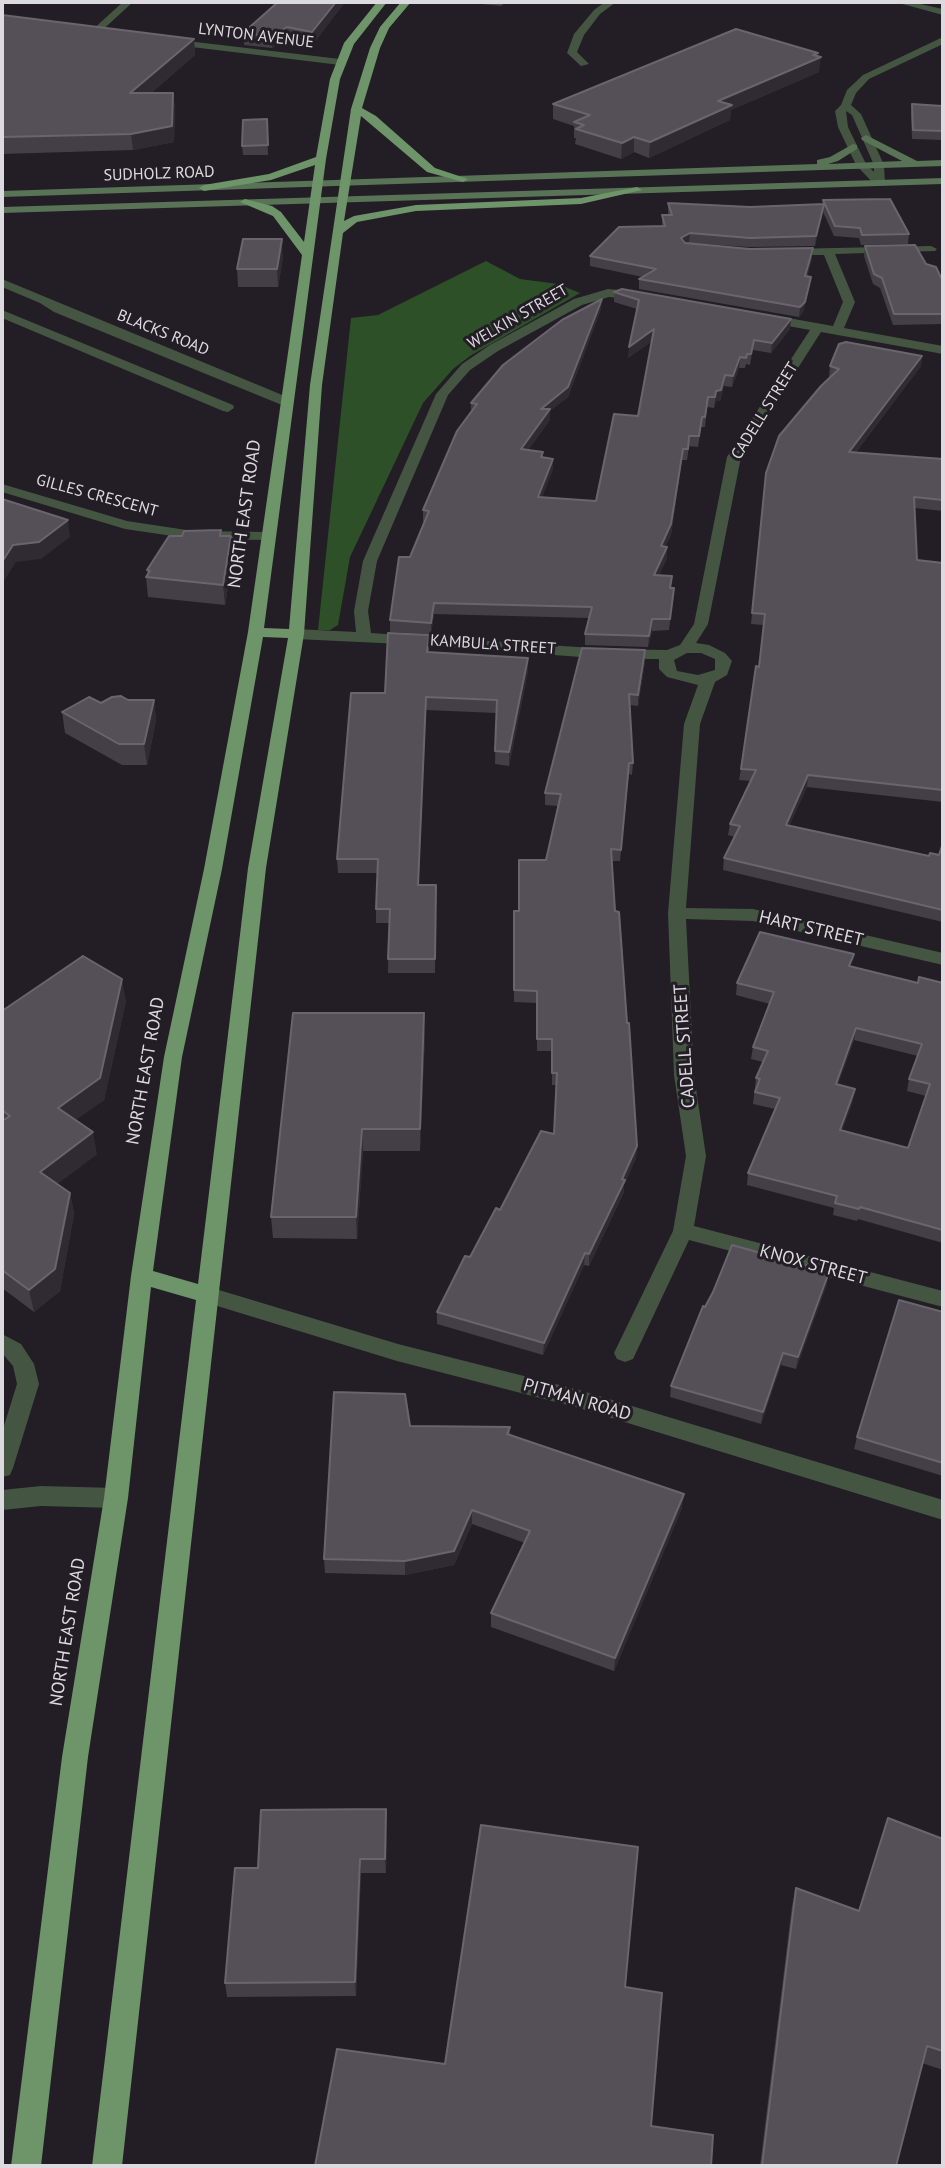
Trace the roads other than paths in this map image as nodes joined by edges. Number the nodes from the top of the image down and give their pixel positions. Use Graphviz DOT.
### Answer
graph roads {
  1 [pos="128,2"];
  2 [pos="382,2"];
  3 [pos="407,2"];
  4 [pos="611,2"];
  5 [pos="900,2"];
  6 [pos="943,12"];
  7 [pos="107,34"];
  8 [pos="943,40"];
  9 [pos="162,41"];
  10 [pos="375,48"];
  11 [pos="340,61"];
  12 [pos="584,64"];
  13 [pos="846,106"];
  14 [pos="356,109"];
  15 [pos="866,138"];
  16 [pos="853,146"];
  17 [pos="321,159"];
  18 [pos="926,163"];
  19 [pos="943,163"];
  20 [pos="861,165"];
  21 [pos="879,165"];
  22 [pos="800,167"];
  23 [pos="463,179"];
  24 [pos="943,181"];
  25 [pos="345,183"];
  26 [pos="318,184"];
  27 [pos="880,184"];
  28 [pos="813,185"];
  29 [pos="204,188"];
  30 [pos="637,190"];
  31 [pos="2,194"];
  32 [pos="343,199"];
  33 [pos="316,200"];
  34 [pos="245,202"];
  35 [pos="2,210"];
  36 [pos="338,231"];
  37 [pos="931,248"];
  38 [pos="828,251"];
  39 [pos="775,252"];
  40 [pos="308,255"];
  41 [pos="2,283"];
  42 [pos="28,293"];
  43 [pos="660,299"];
  44 [pos="5,306"];
  45 [pos="752,316"];
  46 [pos="818,327"];
  47 [pos="837,331"];
  48 [pos="943,350"];
  49 [pos="287,402"];
  50 [pos="228,408"];
  51 [pos="2,488"];
  52 [pos="268,536"];
  53 [pos="701,624"];
  54 [pos="256,632"];
  55 [pos="296,634"];
  56 [pos="364,638"];
  57 [pos="685,648"];
  58 [pos="713,651"];
  59 [pos="672,667"];
  60 [pos="708,679"];
  61 [pos="692,724"];
  62 [pos="677,913"];
  63 [pos="943,959"];
  64 [pos="683,1231"];
  65 [pos="142,1276"];
  66 [pos="209,1296"];
  67 [pos="943,1299"];
  68 [pos="2,1342"];
  69 [pos="625,1353"];
  70 [pos="2,1468"];
  71 [pos="116,1498"];
  72 [pos="2,1500"];
  73 [pos="943,1510"];
  74 [pos="26,2166"];
  75 [pos="107,2166"];
  1 -- 7 [label="street"];
  2 -- 11 [label="highway, NORTH EAST ROAD"];
  3 -- 10 [label="highway"];
  4 -- 12 [label="street"];
  5 -- 6 [label="street"];
  8 -- 13 [label="street"];
  9 -- 11 [label="street, LYNTON AVENUE"];
  10 -- 11 [label="highway"];
  10 -- 14 [label="highway"];
  11 -- 17 [label="highway, NORTH EAST ROAD"];
  13 -- 15 [label="street"];
  13 -- 16 [label="street"];
  14 -- 23 [label="highway"];
  14 -- 25 [label="highway"];
  15 -- 18 [label="main road"];
  15 -- 21 [label="street"];
  16 -- 20 [label="street"];
  16 -- 22 [label="main road"];
  17 -- 26 [label="highway, NORTH EAST ROAD"];
  17 -- 29 [label="highway"];
  18 -- 19 [label="main road"];
  18 -- 21 [label="main road"];
  20 -- 21 [label="main road"];
  20 -- 22 [label="main road"];
  20 -- 27 [label="street"];
  21 -- 27 [label="street"];
  22 -- 23 [label="main road, SUDHOLZ ROAD"];
  22 -- 28 [label="main road"];
  23 -- 25 [label="main road, SUDHOLZ ROAD"];
  24 -- 27 [label="main road, SUDHOLZ ROAD"];
  25 -- 26 [label="main road, SUDHOLZ ROAD"];
  25 -- 32 [label="highway"];
  26 -- 29 [label="main road, SUDHOLZ ROAD"];
  26 -- 33 [label="highway, NORTH EAST ROAD"];
  27 -- 28 [label="main road, SUDHOLZ ROAD"];
  28 -- 30 [label="main road, SUDHOLZ ROAD"];
  29 -- 31 [label="main road, SUDHOLZ ROAD"];
  30 -- 32 [label="main road, SUDHOLZ ROAD"];
  30 -- 36 [label="highway"];
  32 -- 33 [label="main road, SUDHOLZ ROAD"];
  32 -- 36 [label="highway"];
  33 -- 34 [label="main road, SUDHOLZ ROAD"];
  33 -- 40 [label="highway, NORTH EAST ROAD"];
  34 -- 35 [label="main road, SUDHOLZ ROAD"];
  34 -- 40 [label="highway"];
  36 -- 55 [label="highway"];
  37 -- 38 [label="street"];
  38 -- 39 [label="street"];
  38 -- 47 [label="street"];
  40 -- 49 [label="highway, NORTH EAST ROAD"];
  41 -- 42 [label="street, BLACKS ROAD"];
  42 -- 44 [label="street"];
  42 -- 49 [label="street, BLACKS ROAD"];
  43 -- 56 [label="street, WELKIN STREET"];
  44 -- 50 [label="street"];
  45 -- 46 [label="street"];
  46 -- 47 [label="street"];
  46 -- 53 [label="street, CADELL STREET"];
  47 -- 48 [label="street"];
  49 -- 52 [label="highway, NORTH EAST ROAD"];
  51 -- 52 [label="street, GILLES CRESCENT"];
  52 -- 54 [label="highway, NORTH EAST ROAD"];
  53 -- 57 [label="street, CADELL STREET"];
  53 -- 58 [label="street"];
  54 -- 55 [label="highway"];
  54 -- 65 [label="highway, NORTH EAST ROAD"];
  55 -- 56 [label="street, KAMBULA STREET"];
  55 -- 66 [label="highway"];
  56 -- 59 [label="street, KAMBULA STREET"];
  57 -- 58 [label="street"];
  57 -- 59 [label="street"];
  58 -- 60 [label="street, CADELL STREET"];
  59 -- 60 [label="street, KAMBULA STREET"];
  59 -- 61 [label="street, CADELL STREET"];
  60 -- 61 [label="street, CADELL STREET"];
  61 -- 62 [label="street, CADELL STREET"];
  62 -- 63 [label="street, HART STREET"];
  62 -- 64 [label="street, CADELL STREET"];
  64 -- 67 [label="street, KNOX STREET"];
  64 -- 69 [label="street, CADELL STREET"];
  65 -- 66 [label="highway"];
  65 -- 71 [label="highway, NORTH EAST ROAD"];
  66 -- 73 [label="street, PITMAN ROAD"];
  66 -- 75 [label="highway"];
  68 -- 70 [label="street"];
  71 -- 72 [label="street"];
  71 -- 74 [label="highway, NORTH EAST ROAD"];
}
